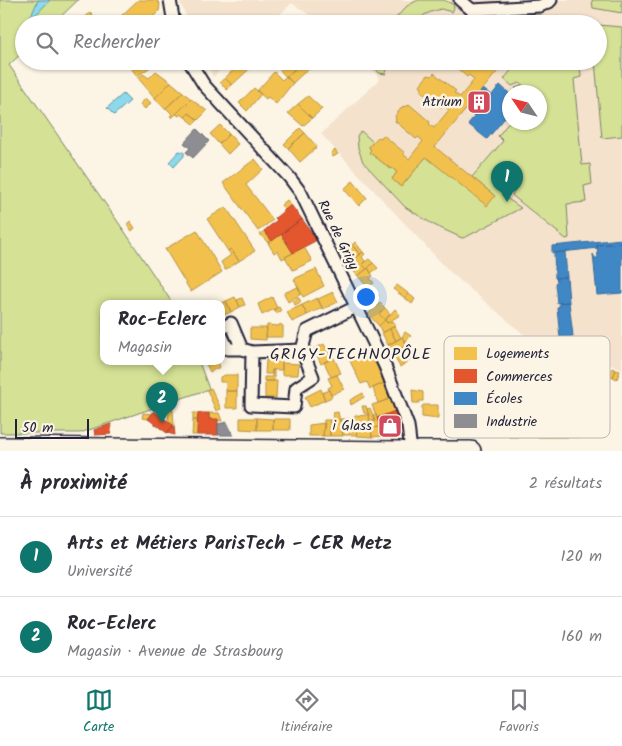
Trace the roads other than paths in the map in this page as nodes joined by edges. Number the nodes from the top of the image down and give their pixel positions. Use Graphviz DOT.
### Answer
graph roads {
  1 [pos="170,0"];
  2 [pos="460,0"];
  3 [pos="551,0"];
  4 [pos="172,15"];
  5 [pos="195,70"];
  6 [pos="356,307"];
  7 [pos="225,327"];
  8 [pos="225,343"];
  9 [pos="302,350"];
  10 [pos="247,351"];
  11 [pos="0,447"];
  12 [pos="278,450"];
  13 [pos="401,451"];
  14 [pos="411,451"];
  15 [pos="419,451"];
  16 [pos="471,451"];
  1 -- 4 [label="street"];
  2 -- 3 [label="street"];
  5 -- 6 [label="street, Rue de Grigy"];
  6 -- 9 [label="street"];
  6 -- 14 [label="street, Rue de Grigy"];
  7 -- 10 [label="street"];
  8 -- 10 [label="street"];
  9 -- 10 [label="street"];
  9 -- 10 [label="street"];
  11 -- 12 [label="main road"];
  12 -- 13 [label="main road"];
  15 -- 16 [label="main road"];
}
